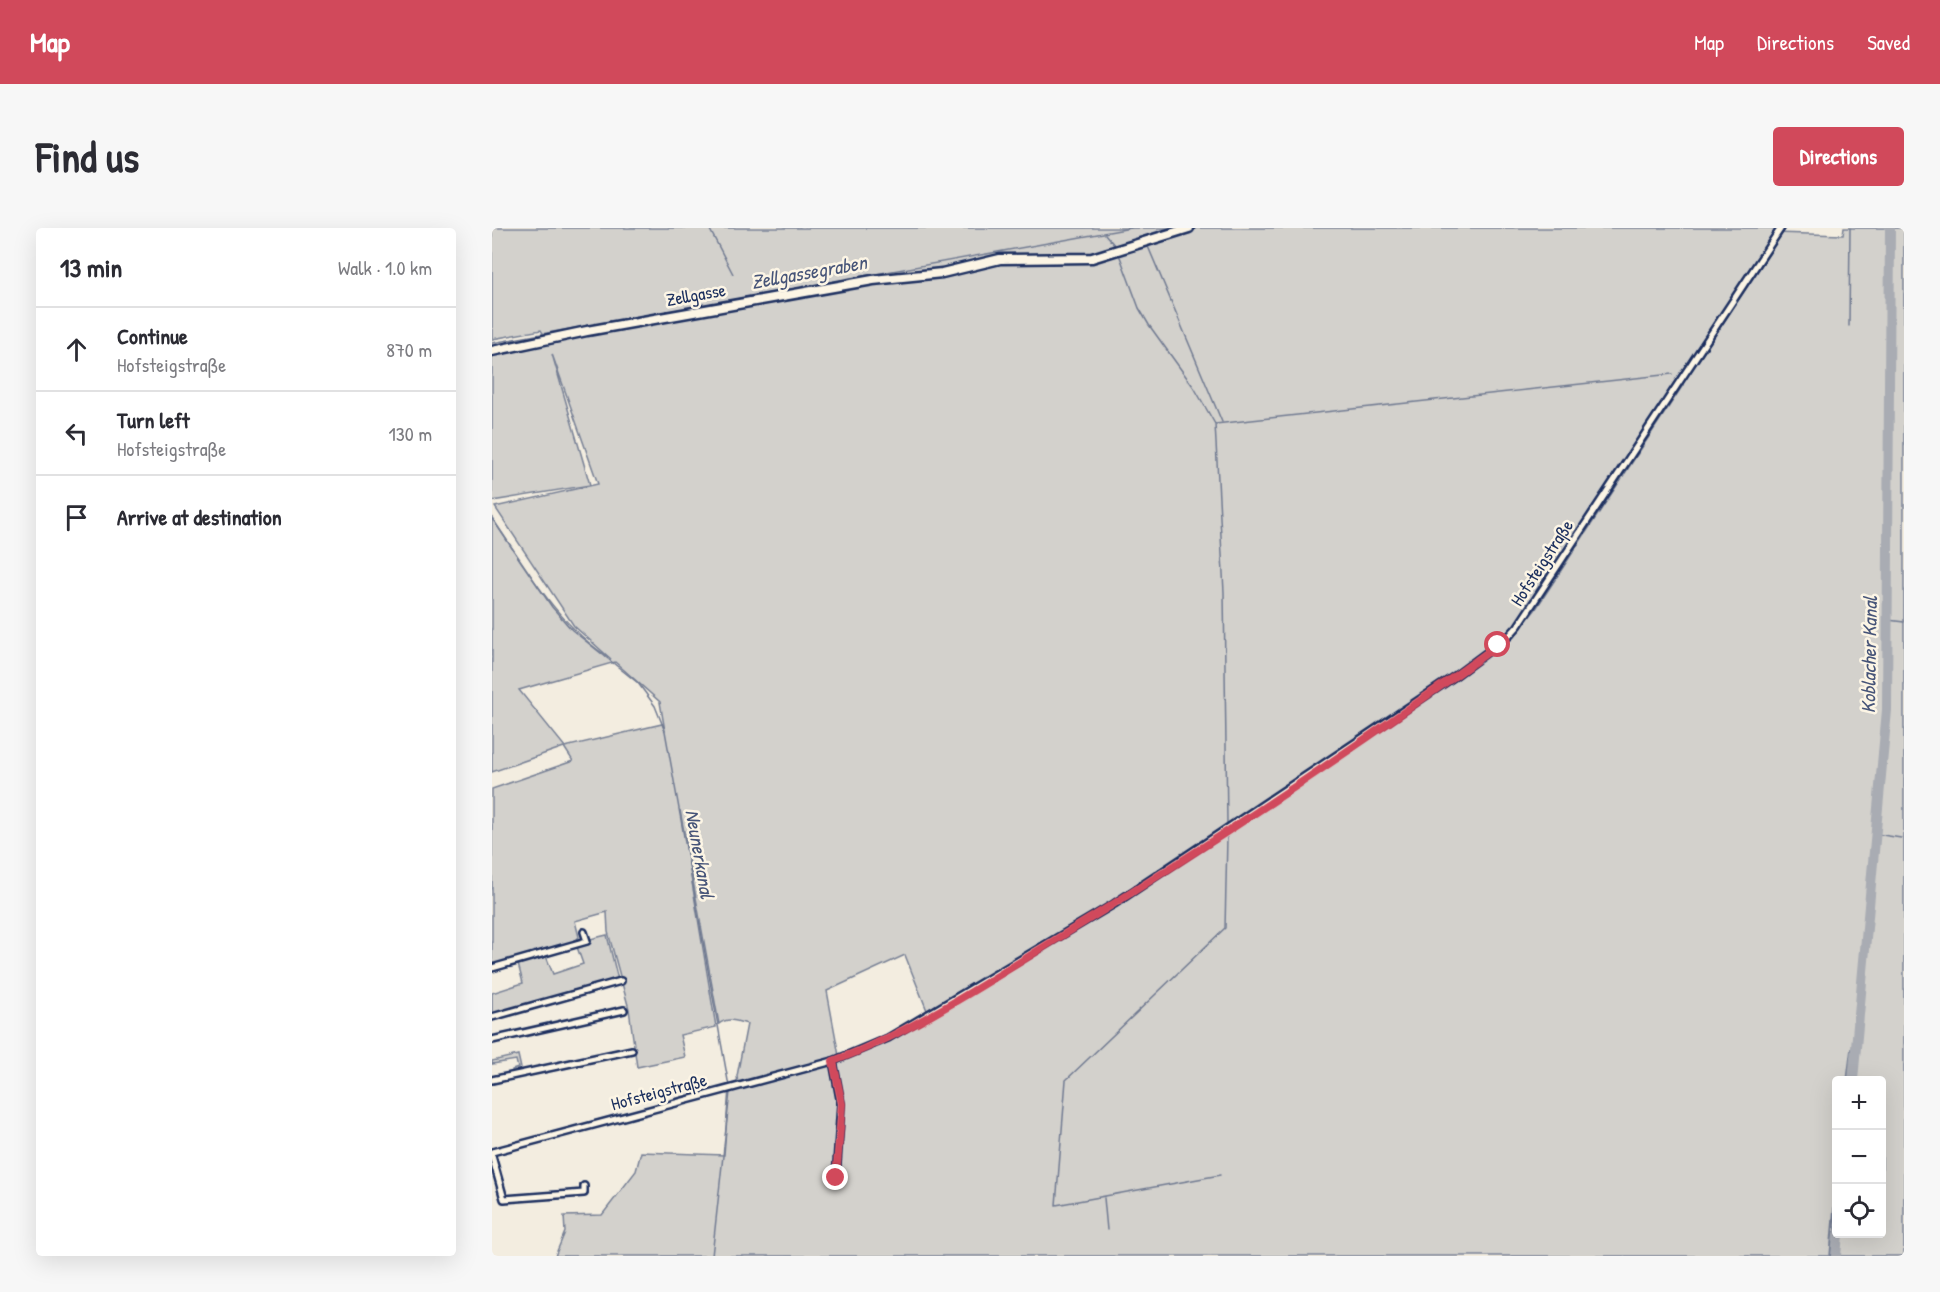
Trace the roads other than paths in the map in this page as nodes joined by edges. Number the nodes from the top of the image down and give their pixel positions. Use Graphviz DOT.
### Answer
graph roads {
  1 [pos="1189,228"];
  2 [pos="1781,228"];
  3 [pos="492,351"];
  4 [pos="584,932"];
  5 [pos="492,968"];
  6 [pos="621,981"];
  7 [pos="624,1010"];
  8 [pos="492,1017"];
  9 [pos="492,1040"];
  10 [pos="632,1050"];
  11 [pos="833,1061"];
  12 [pos="492,1080"];
  13 [pos="492,1154"];
  14 [pos="836,1178"];
  15 [pos="584,1186"];
  1 -- 3 [label="main road, Zellgasse"];
  2 -- 11 [label="street, Hofsteigstraße"];
  4 -- 5 [label="street"];
  6 -- 8 [label="street"];
  7 -- 9 [label="street"];
  10 -- 12 [label="street"];
  11 -- 13 [label="street, Hofsteigstraße"];
  11 -- 14 [label="street"];
  13 -- 15 [label="street, Hofsteigstraße"];
}
